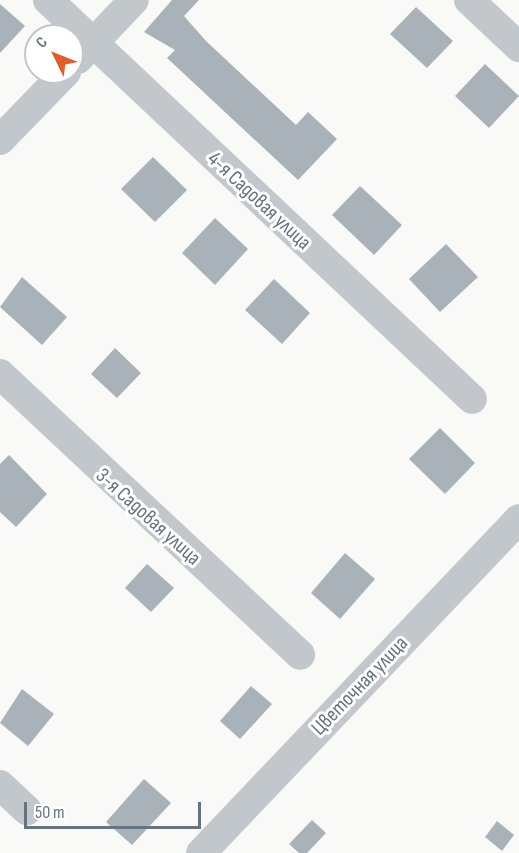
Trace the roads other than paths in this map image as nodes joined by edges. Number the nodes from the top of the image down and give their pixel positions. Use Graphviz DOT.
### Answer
graph roads {
  1 [pos="48,0"];
  2 [pos="134,0"];
  3 [pos="469,0"];
  4 [pos="63,24"];
  5 [pos="519,47"];
  6 [pos="84,53"];
  7 [pos="84,57"];
  8 [pos="54,84"];
  9 [pos="0,140"];
  10 [pos="0,374"];
  11 [pos="472,399"];
  12 [pos="519,519"];
  13 [pos="300,655"];
  14 [pos="0,785"];
  15 [pos="27,810"];
  16 [pos="201,853"];
  1 -- 4 [label="street, 4-я Садовая улица"];
  2 -- 6 [label="street"];
  3 -- 5 [label="street"];
  7 -- 11 [label="street, 4-я Садовая улица"];
  8 -- 9 [label="street"];
  10 -- 13 [label="street, 3-я Садовая улица"];
  12 -- 16 [label="street, Цветочная улица"];
  14 -- 15 [label="street"];
}
